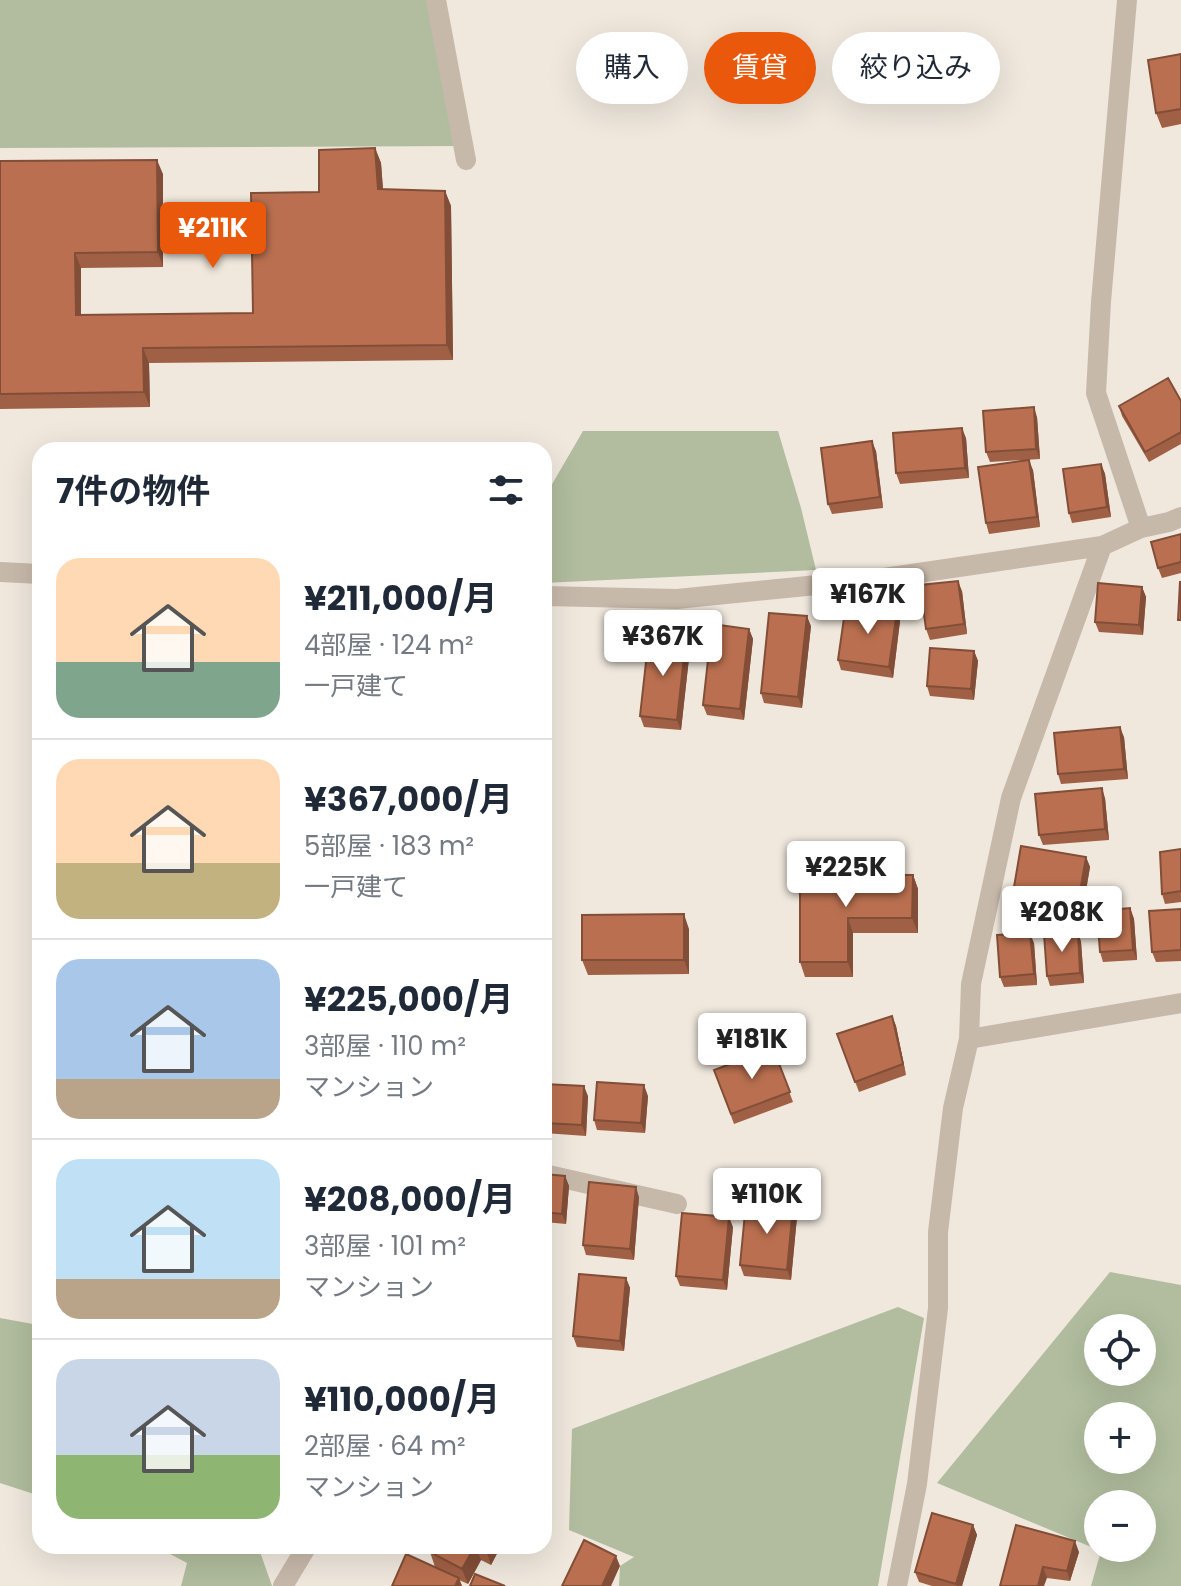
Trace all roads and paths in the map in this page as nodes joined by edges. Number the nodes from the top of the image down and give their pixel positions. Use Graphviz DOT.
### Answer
graph roads {
  1 [pos="436,0"];
  2 [pos="1127,0"];
  3 [pos="466,160"];
  4 [pos="1181,517"];
  5 [pos="1141,528"];
  6 [pos="1102,546"];
  7 [pos="0,572"];
  8 [pos="32,574"];
  9 [pos="552,596"];
  10 [pos="1181,1003"];
  11 [pos="969,1039"];
  12 [pos="552,1176"];
  13 [pos="677,1204"];
  14 [pos="302,1554"];
  15 [pos="283,1586"];
  16 [pos="897,1586"];
  1 -- 3 [label="street"];
  2 -- 5 [label="street"];
  4 -- 5 [label="street"];
  5 -- 6 [label="street"];
  6 -- 9 [label="street"];
  6 -- 11 [label="street"];
  7 -- 8 [label="street"];
  10 -- 11 [label="street"];
  11 -- 16 [label="street"];
  12 -- 13 [label="street"];
  14 -- 15 [label="street"];
}
